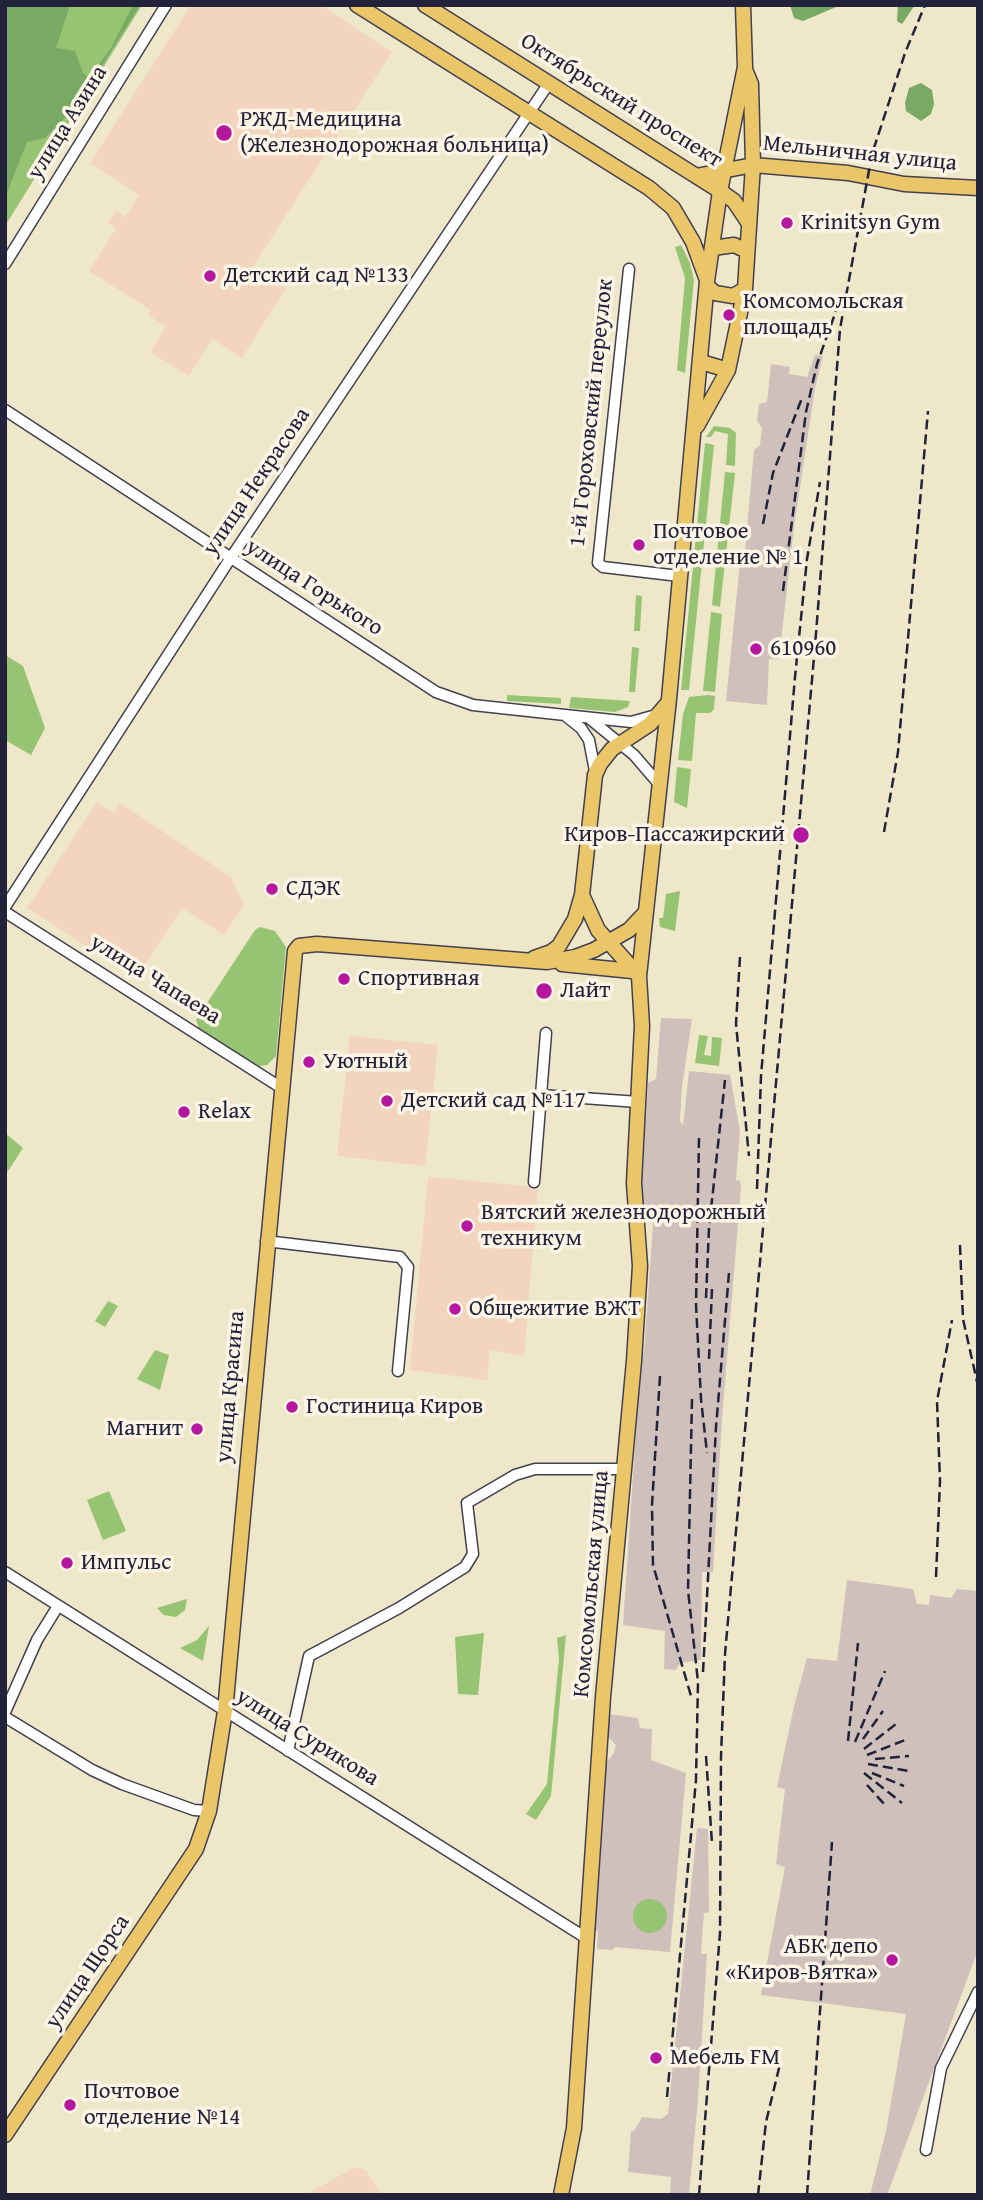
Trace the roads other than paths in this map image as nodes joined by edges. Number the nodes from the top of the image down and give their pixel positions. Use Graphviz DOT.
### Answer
graph roads {
  1 [pos="166,5"];
  2 [pos="357,5"];
  3 [pos="425,5"];
  4 [pos="743,5"];
  5 [pos="745,67"];
  6 [pos="549,83"];
  7 [pos="530,115"];
  8 [pos="752,164"];
  9 [pos="725,170"];
  10 [pos="696,176"];
  11 [pos="978,188"];
  12 [pos="720,191"];
  13 [pos="748,222"];
  14 [pos="713,248"];
  15 [pos="747,251"];
  16 [pos="5,264"];
  17 [pos="628,269"];
  18 [pos="707,284"];
  19 [pos="745,289"];
  20 [pos="701,362"];
  21 [pos="728,370"];
  22 [pos="5,411"];
  23 [pos="693,434"];
  24 [pos="230,559"];
  25 [pos="679,576"];
  26 [pos="667,703"];
  27 [pos="565,715"];
  28 [pos="588,718"];
  29 [pos="620,743"];
  30 [pos="595,775"];
  31 [pos="659,784"];
  32 [pos="582,895"];
  33 [pos="5,909"];
  34 [pos="644,914"];
  35 [pos="607,943"];
  36 [pos="519,962"];
  37 [pos="547,962"];
  38 [pos="635,973"];
  39 [pos="546,1033"];
  40 [pos="280,1087"];
  41 [pos="541,1095"];
  42 [pos="638,1102"];
  43 [pos="534,1182"];
  44 [pos="267,1241"];
  45 [pos="398,1371"];
  46 [pos="625,1469"];
  47 [pos="5,1572"];
  48 [pos="58,1606"];
  49 [pos="225,1711"];
  50 [pos="5,1712"];
  51 [pos="5,1717"];
  52 [pos="288,1751"];
  53 [pos="209,1811"];
  54 [pos="204,1833"];
  55 [pos="586,1938"];
  56 [pos="978,1992"];
  57 [pos="5,2135"];
  58 [pos="926,2150"];
  59 [pos="561,2195"];
  1 -- 16 [label="street, улица Азина"];
  2 -- 7 [label="main road"];
  3 -- 6 [label="main road, Октябрьский проспект"];
  4 -- 5 [label="main road, Комсомольская улица"];
  5 -- 8 [label="main road, Комсомольская улица"];
  5 -- 9 [label="main road, Комсомольская улица"];
  6 -- 7 [label="street, улица Некрасова"];
  6 -- 10 [label="main road, Октябрьский проспект"];
  7 -- 18 [label="main road"];
  7 -- 24 [label="street, улица Некрасова"];
  8 -- 9 [label="main road, Мельничная улица"];
  8 -- 11 [label="main road, Мельничная улица"];
  8 -- 13 [label="main road, Комсомольская улица"];
  9 -- 10 [label="main road, Мельничная улица"];
  9 -- 12 [label="main road, Комсомольская улица"];
  10 -- 12 [label="main road, Октябрьский проспект"];
  12 -- 13 [label="main road, Октябрьский проспект"];
  12 -- 14 [label="main road, Комсомольская улица"];
  13 -- 15 [label="main road, Комсомольская улица"];
  14 -- 15 [label="main road"];
  14 -- 18 [label="main road, Комсомольская улица"];
  15 -- 19 [label="main road, Комсомольская улица"];
  17 -- 25 [label="street, 1-й Гороховский переулок"];
  18 -- 19 [label="main road"];
  18 -- 20 [label="main road, Комсомольская улица"];
  19 -- 21 [label="main road, Комсомольская улица"];
  20 -- 21 [label="main road"];
  20 -- 23 [label="main road, Комсомольская улица"];
  21 -- 23 [label="main road, Комсомольская улица"];
  22 -- 24 [label="street, улица Горького"];
  23 -- 25 [label="main road, Комсомольская улица"];
  24 -- 27 [label="street, улица Горького"];
  24 -- 33 [label="street, улица Некрасова"];
  25 -- 26 [label="main road, Комсомольская улица"];
  26 -- 28 [label="street, улица Горького"];
  26 -- 29 [label="main road"];
  26 -- 31 [label="main road, Комсомольская улица"];
  27 -- 28 [label="street, улица Горького"];
  27 -- 30 [label="street"];
  28 -- 29 [label="street"];
  29 -- 30 [label="main road"];
  29 -- 31 [label="street"];
  30 -- 32 [label="main road"];
  31 -- 34 [label="main road, Комсомольская улица"];
  32 -- 35 [label="main road"];
  32 -- 36 [label="main road"];
  33 -- 40 [label="street, улица Чапаева"];
  34 -- 35 [label="main road"];
  34 -- 38 [label="main road, Комсомольская улица"];
  35 -- 37 [label="main road"];
  35 -- 38 [label="main road"];
  36 -- 37 [label="main road"];
  36 -- 40 [label="main road, улица Красина"];
  37 -- 38 [label="main road"];
  38 -- 42 [label="main road, Комсомольская улица"];
  39 -- 41 [label="street"];
  40 -- 44 [label="main road, улица Красина"];
  41 -- 42 [label="street"];
  41 -- 43 [label="street"];
  42 -- 46 [label="main road, Комсомольская улица"];
  44 -- 45 [label="street"];
  44 -- 49 [label="main road, улица Красина"];
  46 -- 52 [label="street"];
  46 -- 55 [label="main road, Комсомольская улица"];
  47 -- 48 [label="street, улица Сурикова"];
  48 -- 49 [label="street, улица Сурикова"];
  48 -- 50 [label="street"];
  49 -- 52 [label="street, улица Сурикова"];
  49 -- 53 [label="main road, улица Красина"];
  51 -- 53 [label="street"];
  52 -- 55 [label="street, улица Сурикова"];
  53 -- 54 [label="main road, улица Красина"];
  54 -- 57 [label="main road, улица Щорса"];
  55 -- 59 [label="main road, Комсомольская улица"];
  56 -- 58 [label="street"];
}
